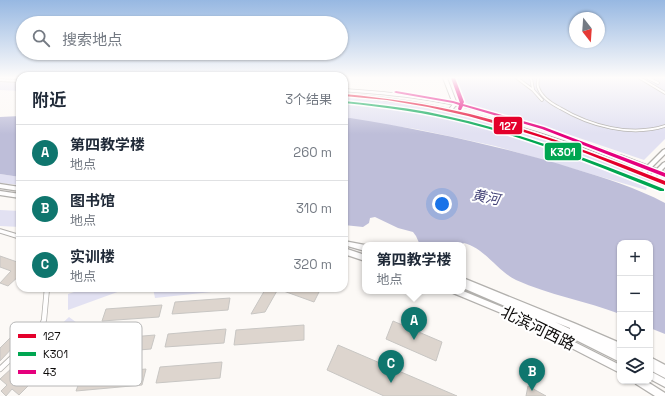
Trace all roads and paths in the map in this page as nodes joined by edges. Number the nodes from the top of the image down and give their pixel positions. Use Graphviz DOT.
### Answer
graph roads {
  1 [pos="398,96"];
  2 [pos="450,96"];
  3 [pos="539,96"];
  4 [pos="545,96"];
  5 [pos="542,100"];
  6 [pos="453,106"];
  7 [pos="665,126"];
  8 [pos="665,151"];
  9 [pos="665,164"];
  10 [pos="645,171"];
  11 [pos="665,174"];
  12 [pos="654,175"];
  13 [pos="665,179"];
  14 [pos="665,183"];
  15 [pos="0,186"];
  16 [pos="16,188"];
  17 [pos="0,193"];
  18 [pos="16,195"];
  19 [pos="0,231"];
  20 [pos="16,236"];
  21 [pos="348,244"];
  22 [pos="362,247"];
  23 [pos="348,252"];
  24 [pos="362,257"];
  25 [pos="466,282"];
  26 [pos="466,286"];
  27 [pos="47,292"];
  28 [pos="464,294"];
  29 [pos="523,315"];
  30 [pos="533,315"];
  31 [pos="43,322"];
  32 [pos="617,346"];
  33 [pos="617,351"];
  34 [pos="617,357"];
  35 [pos="10,360"];
  36 [pos="617,367"];
  37 [pos="653,367"];
  38 [pos="653,368"];
  39 [pos="0,369"];
  40 [pos="665,369"];
  41 [pos="653,370"];
  42 [pos="665,374"];
  43 [pos="665,383"];
  44 [pos="645,384"];
  45 [pos="647,384"];
  46 [pos="665,394"];
  47 [pos="662,396"];
  1 -- 6 [label="highway"];
  2 -- 6 [label="main road"];
  3 -- 5 [label="street"];
  4 -- 7 [label="street"];
  6 -- 10 [label="highway"];
  6 -- 10 [label="street"];
  8 -- 10 [label="main road"];
  9 -- 12 [label="main road"];
  10 -- 12 [label="highway"];
  10 -- 12 [label="street"];
  11 -- 12 [label="street"];
  12 -- 13 [label="highway"];
  12 -- 14 [label="highway"];
  15 -- 16 [label="main road"];
  17 -- 18 [label="main road"];
  19 -- 20 [label="street"];
  21 -- 22 [label="main road"];
  23 -- 24 [label="main road"];
  25 -- 32 [label="main road"];
  26 -- 29 [label="main road, 北滨河西路"];
  27 -- 31 [label="street"];
  28 -- 29 [label="main road, 北滨河西路"];
  29 -- 30 [label="main road, 北滨河西路"];
  29 -- 36 [label="main road, 北滨河西路"];
  30 -- 33 [label="main road"];
  30 -- 34 [label="main road, 北滨河西路"];
  35 -- 39 [label="street"];
  37 -- 40 [label="main road"];
  38 -- 42 [label="main road"];
  41 -- 43 [label="main road"];
  44 -- 47 [label="main road"];
  45 -- 46 [label="main road"];
}
